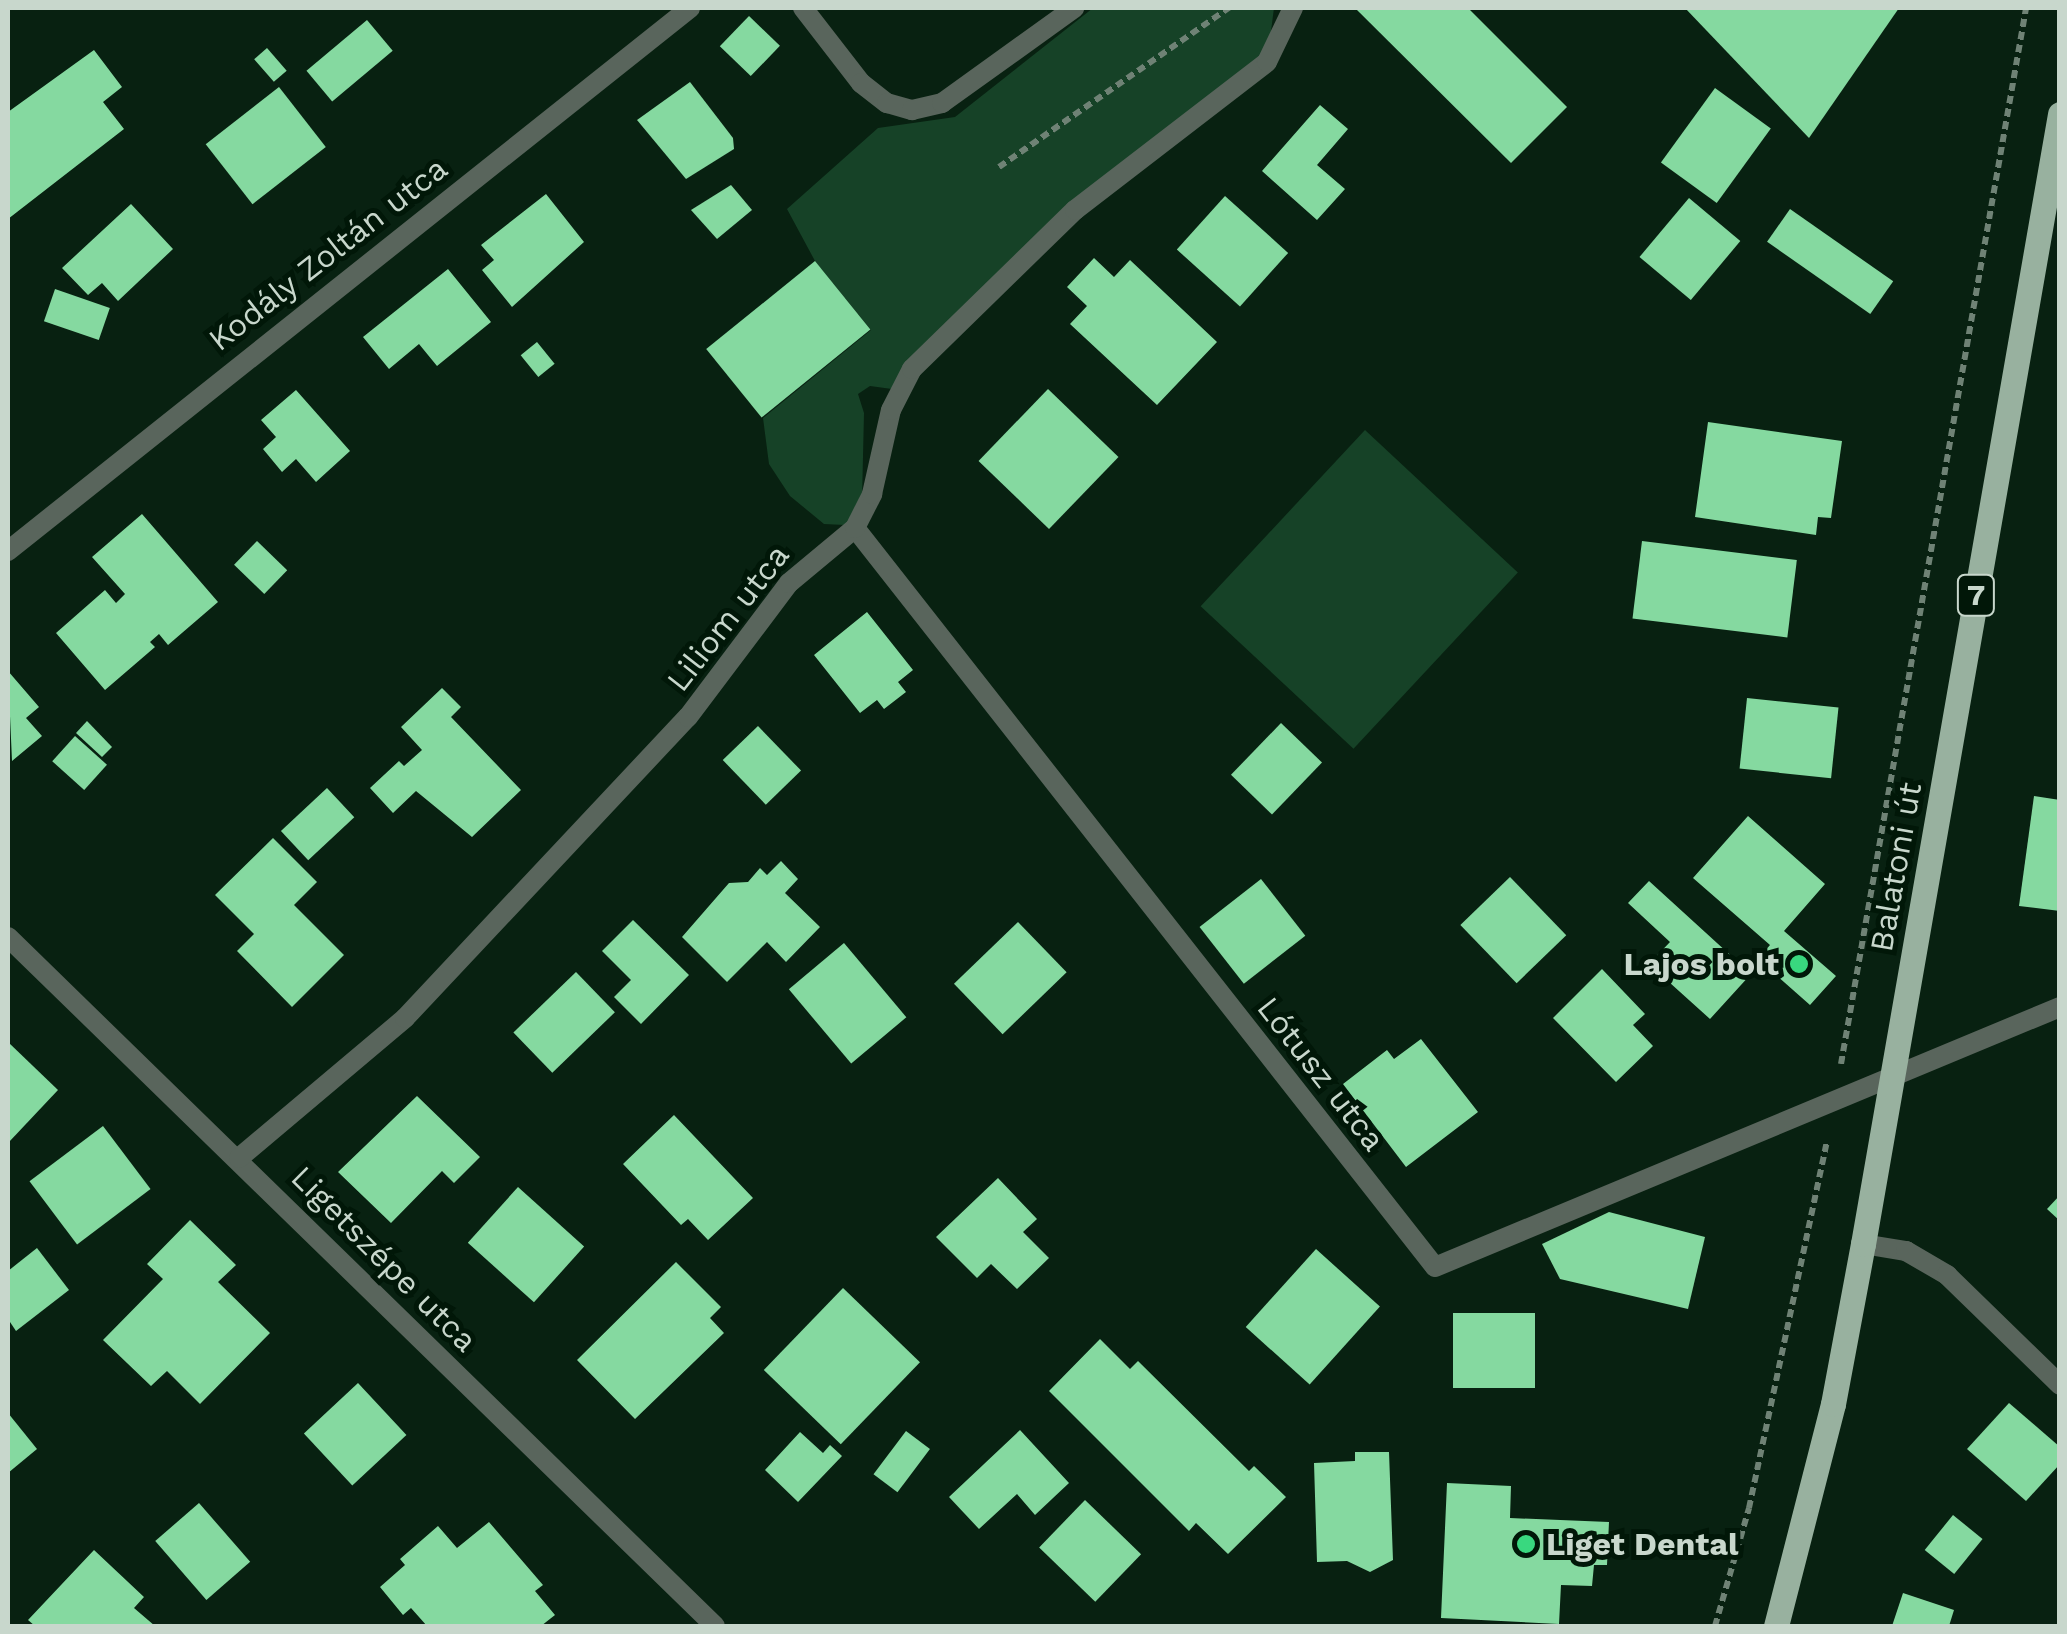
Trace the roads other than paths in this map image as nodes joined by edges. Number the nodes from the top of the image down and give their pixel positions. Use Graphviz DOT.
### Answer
graph roads {
  1 [pos="690,8"];
  2 [pos="802,8"];
  3 [pos="1074,8"];
  4 [pos="1293,8"];
  5 [pos="2060,114"];
  6 [pos="855,528"];
  7 [pos="8,551"];
  8 [pos="8,937"];
  9 [pos="2060,1007"];
  10 [pos="1892,1076"];
  11 [pos="239,1158"];
  12 [pos="1863,1244"];
  13 [pos="2060,1385"];
  14 [pos="716,1626"];
  15 [pos="1776,1626"];
  1 -- 7 [label="street, Kodály Zoltán utca"];
  2 -- 3 [label="street"];
  4 -- 6 [label="street, Liliom utca"];
  5 -- 10 [label="main road, Balatoni út / 7"];
  6 -- 10 [label="street, Lótusz utca"];
  6 -- 11 [label="street, Liliom utca"];
  8 -- 11 [label="street, Ligetszépe utca"];
  9 -- 10 [label="street, Lótusz utca"];
  10 -- 12 [label="main road, Balatoni út / 7"];
  11 -- 14 [label="street, Ligetszépe utca"];
  12 -- 13 [label="street"];
  12 -- 15 [label="main road, Balatoni út / 7"];
}
